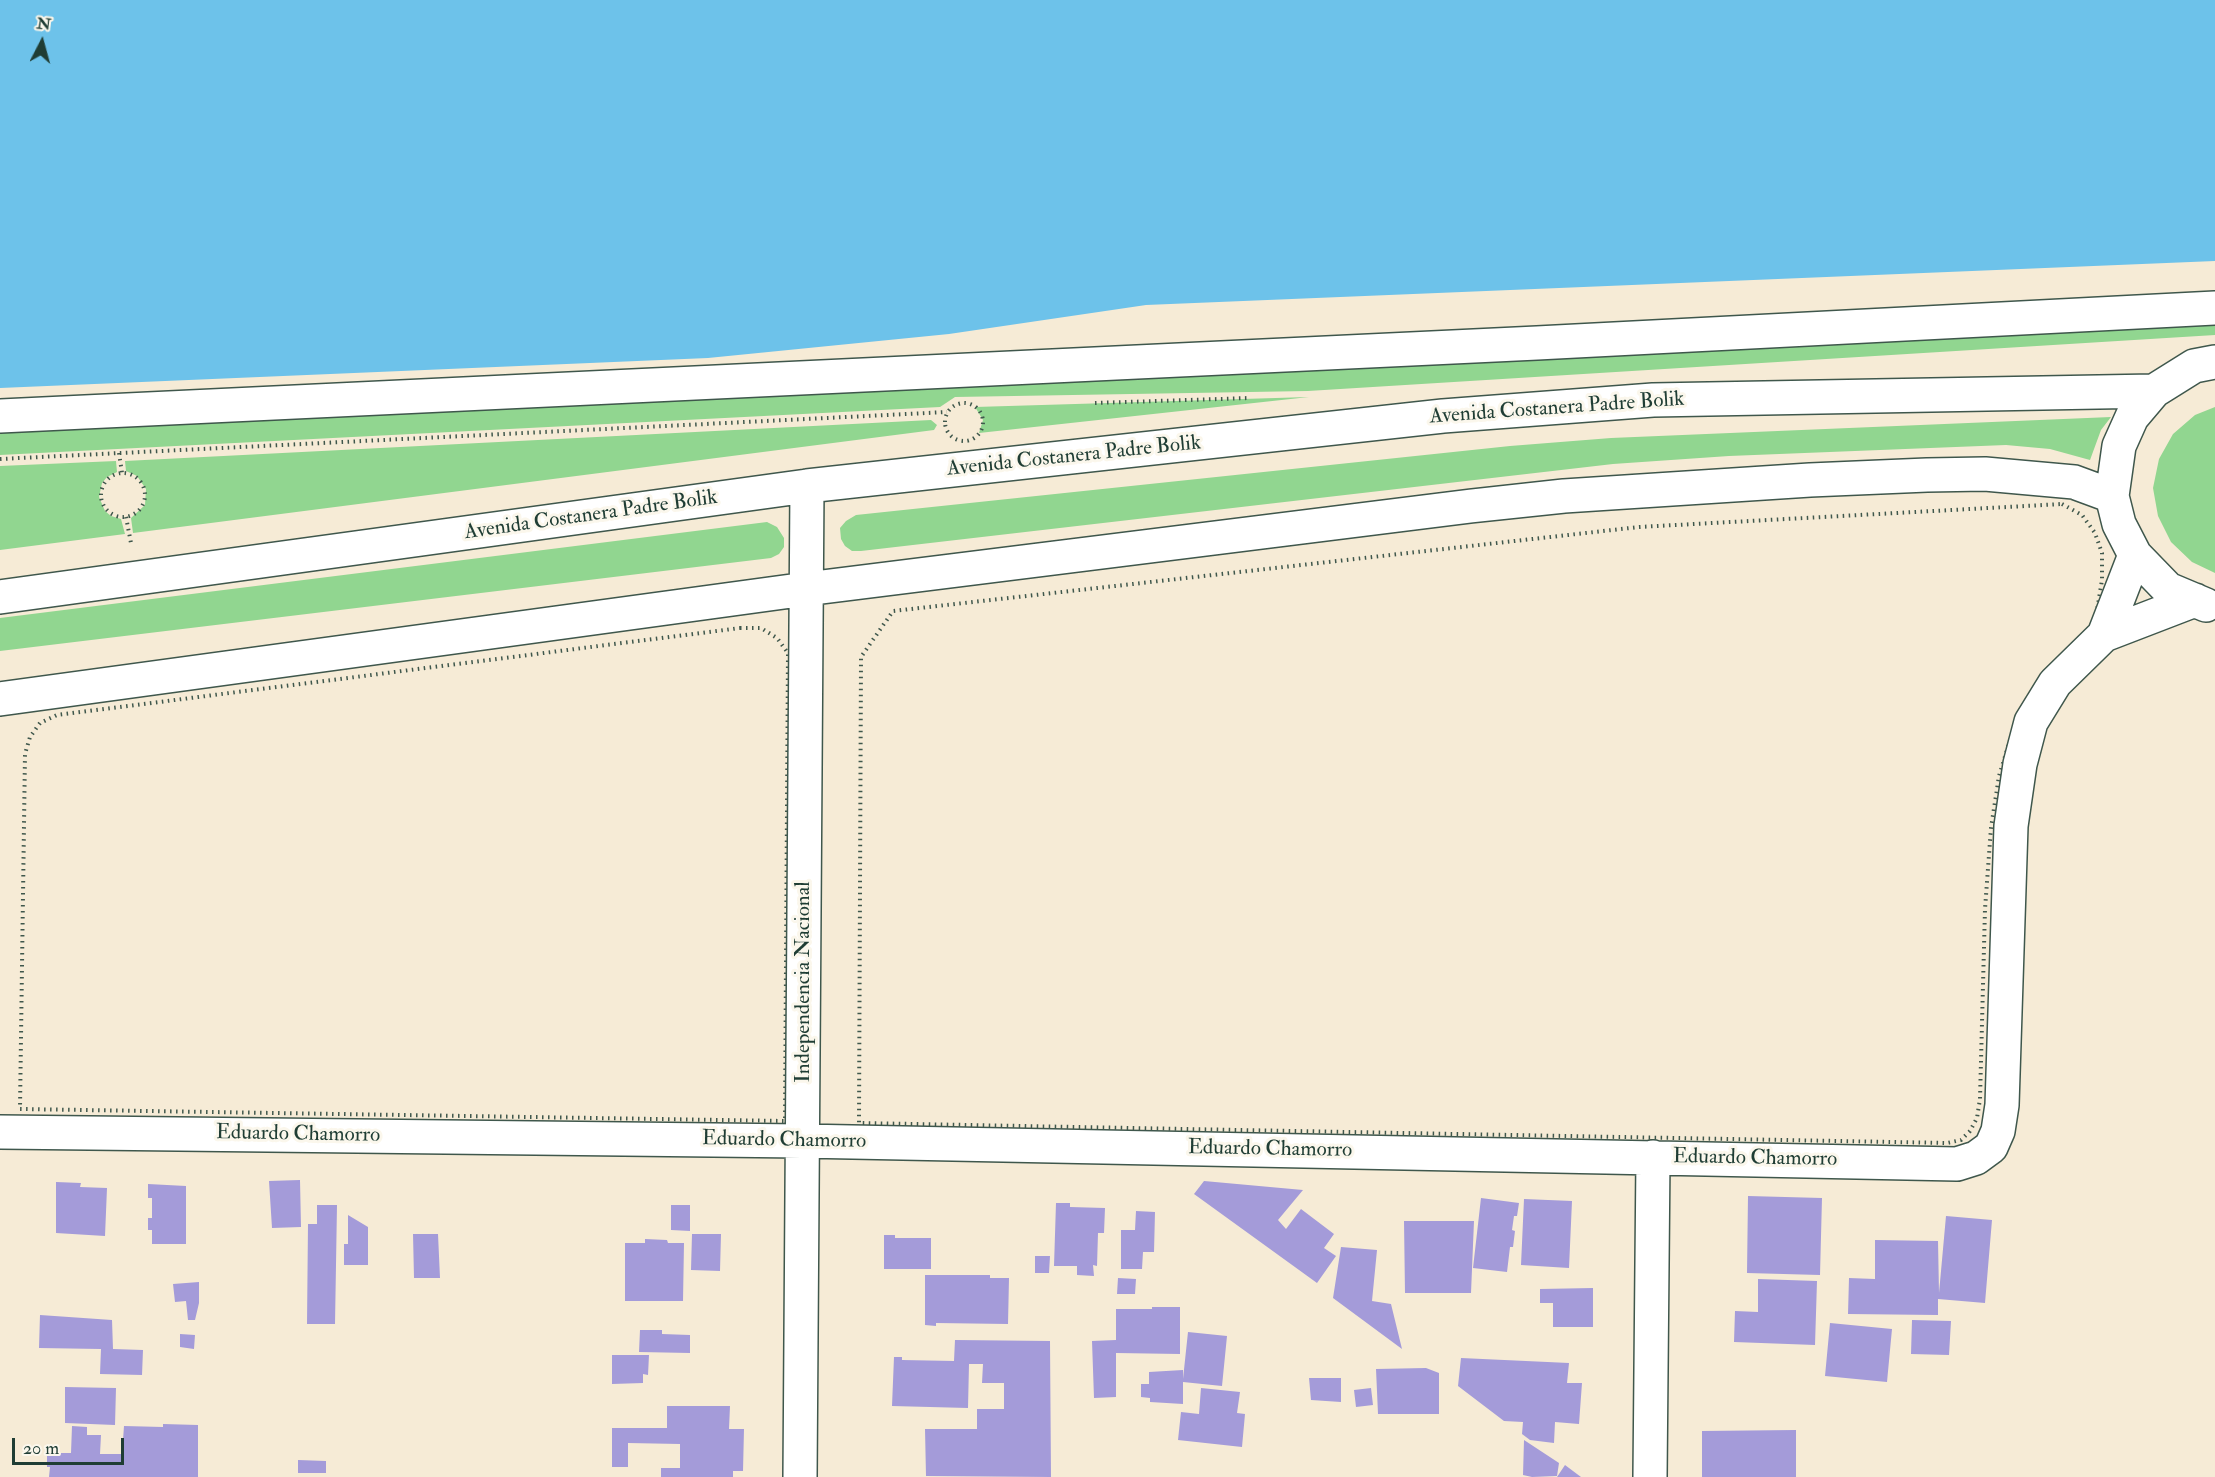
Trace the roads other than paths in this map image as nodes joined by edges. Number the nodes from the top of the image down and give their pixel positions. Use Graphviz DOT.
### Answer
graph roads {
  1 [pos="2215,308"];
  2 [pos="2215,362"];
  3 [pos="2154,391"];
  4 [pos="0,416"];
  5 [pos="807,486"];
  6 [pos="2112,496"];
  7 [pos="2135,555"];
  8 [pos="806,589"];
  9 [pos="0,597"];
  10 [pos="2205,604"];
  11 [pos="2104,635"];
  12 [pos="0,699"];
  13 [pos="10,1121"];
  14 [pos="794,1131"];
  15 [pos="1653,1157"];
  16 [pos="800,1477"];
  17 [pos="1650,1477"];
  1 -- 4 [label="street"];
  2 -- 3 [label="street"];
  3 -- 5 [label="street, Avenida Costanera Padre Bolik"];
  3 -- 6 [label="street"];
  5 -- 8 [label="street, Independencia Nacional"];
  5 -- 9 [label="street, Avenida Costanera Padre Bolik"];
  6 -- 7 [label="street"];
  6 -- 8 [label="street"];
  7 -- 10 [label="street"];
  7 -- 11 [label="street, Eduardo Chamorro"];
  8 -- 12 [label="street"];
  8 -- 14 [label="street, Independencia Nacional"];
  10 -- 11 [label="street, Eduardo Chamorro"];
  11 -- 15 [label="street, Eduardo Chamorro"];
  13 -- 14 [label="street, Eduardo Chamorro"];
  14 -- 15 [label="street, Eduardo Chamorro"];
  14 -- 16 [label="street, Independencia Nacional"];
  15 -- 17 [label="street"];
}
